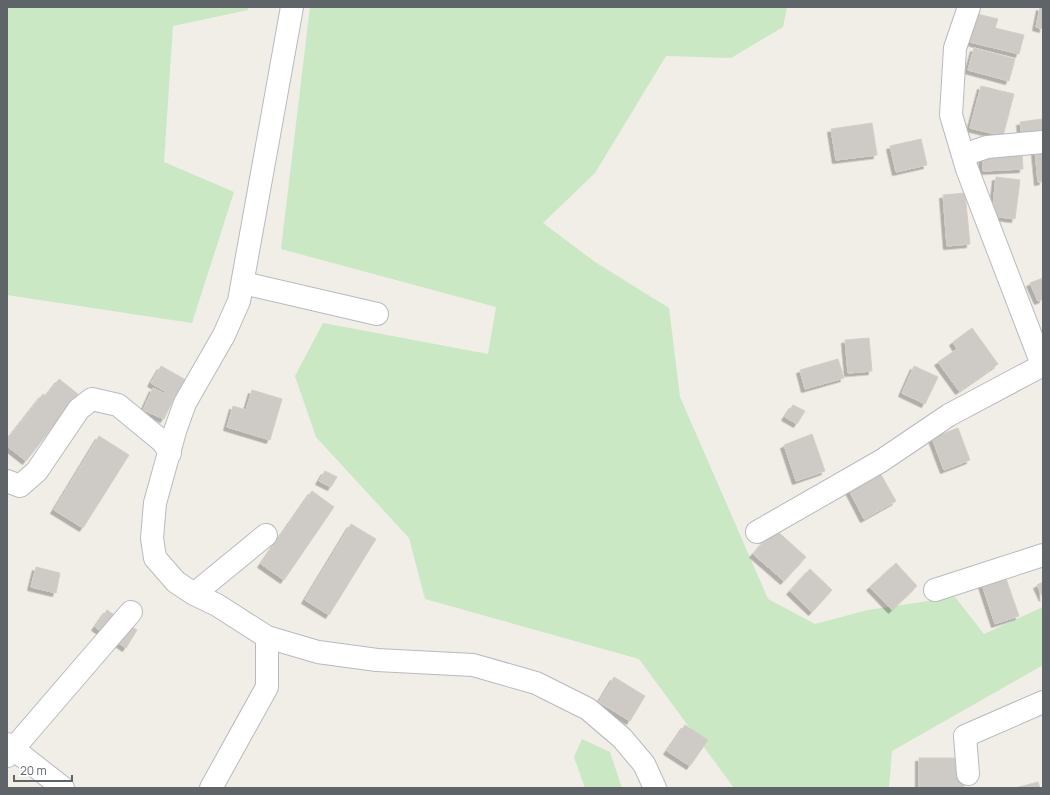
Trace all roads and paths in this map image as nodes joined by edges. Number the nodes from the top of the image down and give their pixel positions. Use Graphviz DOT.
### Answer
graph roads {
  1 [pos="292,7"];
  2 [pos="967,8"];
  3 [pos="1043,142"];
  4 [pos="963,155"];
  5 [pos="242,283"];
  6 [pos="377,314"];
  7 [pos="1043,366"];
  8 [pos="170,453"];
  9 [pos="7,481"];
  10 [pos="757,532"];
  11 [pos="266,534"];
  12 [pos="1043,555"];
  13 [pos="935,590"];
  14 [pos="194,594"];
  15 [pos="131,612"];
  16 [pos="267,637"];
  17 [pos="1043,702"];
  18 [pos="9,749"];
  19 [pos="968,774"];
  20 [pos="63,788"];
  21 [pos="211,788"];
  22 [pos="655,788"];
  1 -- 5 [label="street"];
  2 -- 4 [label="street"];
  3 -- 4 [label="street"];
  4 -- 7 [label="street"];
  5 -- 6 [label="street"];
  5 -- 8 [label="street"];
  7 -- 10 [label="street"];
  8 -- 9 [label="street"];
  8 -- 14 [label="street"];
  11 -- 14 [label="street"];
  12 -- 13 [label="street"];
  14 -- 16 [label="street"];
  15 -- 18 [label="street"];
  16 -- 21 [label="street"];
  16 -- 22 [label="street"];
  17 -- 19 [label="street"];
  18 -- 20 [label="street"];
}
